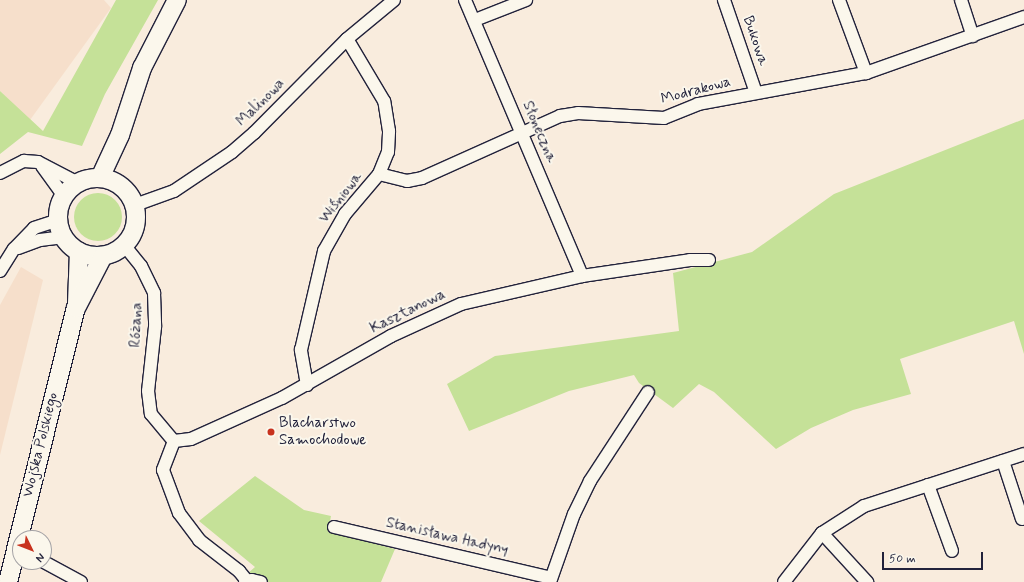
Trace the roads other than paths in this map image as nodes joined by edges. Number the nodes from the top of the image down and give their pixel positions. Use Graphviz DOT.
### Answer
graph roads {
  1 [pos="177,0"];
  2 [pos="394,0"];
  3 [pos="465,0"];
  4 [pos="526,0"];
  5 [pos="724,0"];
  6 [pos="839,0"];
  7 [pos="961,0"];
  8 [pos="1024,17"];
  9 [pos="475,20"];
  10 [pos="973,36"];
  11 [pos="346,39"];
  12 [pos="866,73"];
  13 [pos="756,93"];
  14 [pos="522,133"];
  15 [pos="120,135"];
  16 [pos="38,162"];
  17 [pos="0,173"];
  18 [pos="379,174"];
  19 [pos="100,178"];
  20 [pos="78,183"];
  21 [pos="119,184"];
  22 [pos="64,196"];
  23 [pos="134,205"];
  24 [pos="58,220"];
  25 [pos="64,237"];
  26 [pos="124,245"];
  27 [pos="14,249"];
  28 [pos="79,252"];
  29 [pos="103,256"];
  30 [pos="709,260"];
  31 [pos="0,271"];
  32 [pos="582,276"];
  33 [pos="76,308"];
  34 [pos="307,385"];
  35 [pos="648,392"];
  36 [pos="174,441"];
  37 [pos="1024,454"];
  38 [pos="1003,461"];
  39 [pos="928,485"];
  40 [pos="1022,519"];
  41 [pos="334,527"];
  42 [pos="22,530"];
  43 [pos="822,533"];
  44 [pos="952,551"];
  45 [pos="52,566"];
  46 [pos="12,568"];
  47 [pos="551,580"];
  48 [pos="246,581"];
  49 [pos="8,582"];
  50 [pos="82,582"];
  51 [pos="261,582"];
  52 [pos="784,582"];
  53 [pos="867,582"];
  1 -- 15 [label="street"];
  2 -- 11 [label="street, Malinowa"];
  3 -- 9 [label="street, Słoneczna"];
  4 -- 9 [label="street"];
  5 -- 13 [label="street, Bukowa"];
  6 -- 12 [label="street"];
  7 -- 10 [label="street"];
  8 -- 10 [label="street, Modrakowa"];
  9 -- 14 [label="street, Słoneczna"];
  10 -- 12 [label="street, Modrakowa"];
  11 -- 18 [label="street, Wiśniowa"];
  11 -- 23 [label="street, Malinowa"];
  12 -- 13 [label="street, Modrakowa"];
  13 -- 14 [label="street, Modrakowa"];
  14 -- 18 [label="street, Modrakowa"];
  14 -- 32 [label="street, Słoneczna"];
  15 -- 19 [label="street"];
  15 -- 21 [label="street"];
  16 -- 17 [label="street"];
  16 -- 20 [label="street"];
  16 -- 22 [label="street"];
  18 -- 34 [label="street, Wiśniowa"];
  19 -- 20 [label="street"];
  19 -- 21 [label="street"];
  20 -- 22 [label="street"];
  21 -- 23 [label="street"];
  22 -- 24 [label="street"];
  23 -- 26 [label="street"];
  24 -- 25 [label="street"];
  24 -- 27 [label="street"];
  25 -- 27 [label="street"];
  25 -- 28 [label="street"];
  26 -- 29 [label="street"];
  26 -- 36 [label="street, Różana"];
  27 -- 31 [label="street"];
  28 -- 29 [label="street"];
  28 -- 33 [label="street, Wojska Polskiego"];
  29 -- 33 [label="street, Wojska Polskiego"];
  30 -- 32 [label="street, Kasztanowa"];
  32 -- 34 [label="street, Kasztanowa"];
  33 -- 42 [label="street, Wojska Polskiego"];
  34 -- 36 [label="street, Kasztanowa"];
  35 -- 47 [label="street"];
  36 -- 48 [label="street"];
  37 -- 38 [label="street"];
  38 -- 39 [label="street"];
  38 -- 40 [label="street"];
  39 -- 43 [label="street"];
  39 -- 44 [label="street"];
  41 -- 47 [label="street, Stanisława Hadyny"];
  43 -- 52 [label="street"];
  43 -- 53 [label="street"];
  45 -- 50 [label="street"];
  46 -- 49 [label="street, Wojska Polskiego"];
  48 -- 51 [label="street"];
}
